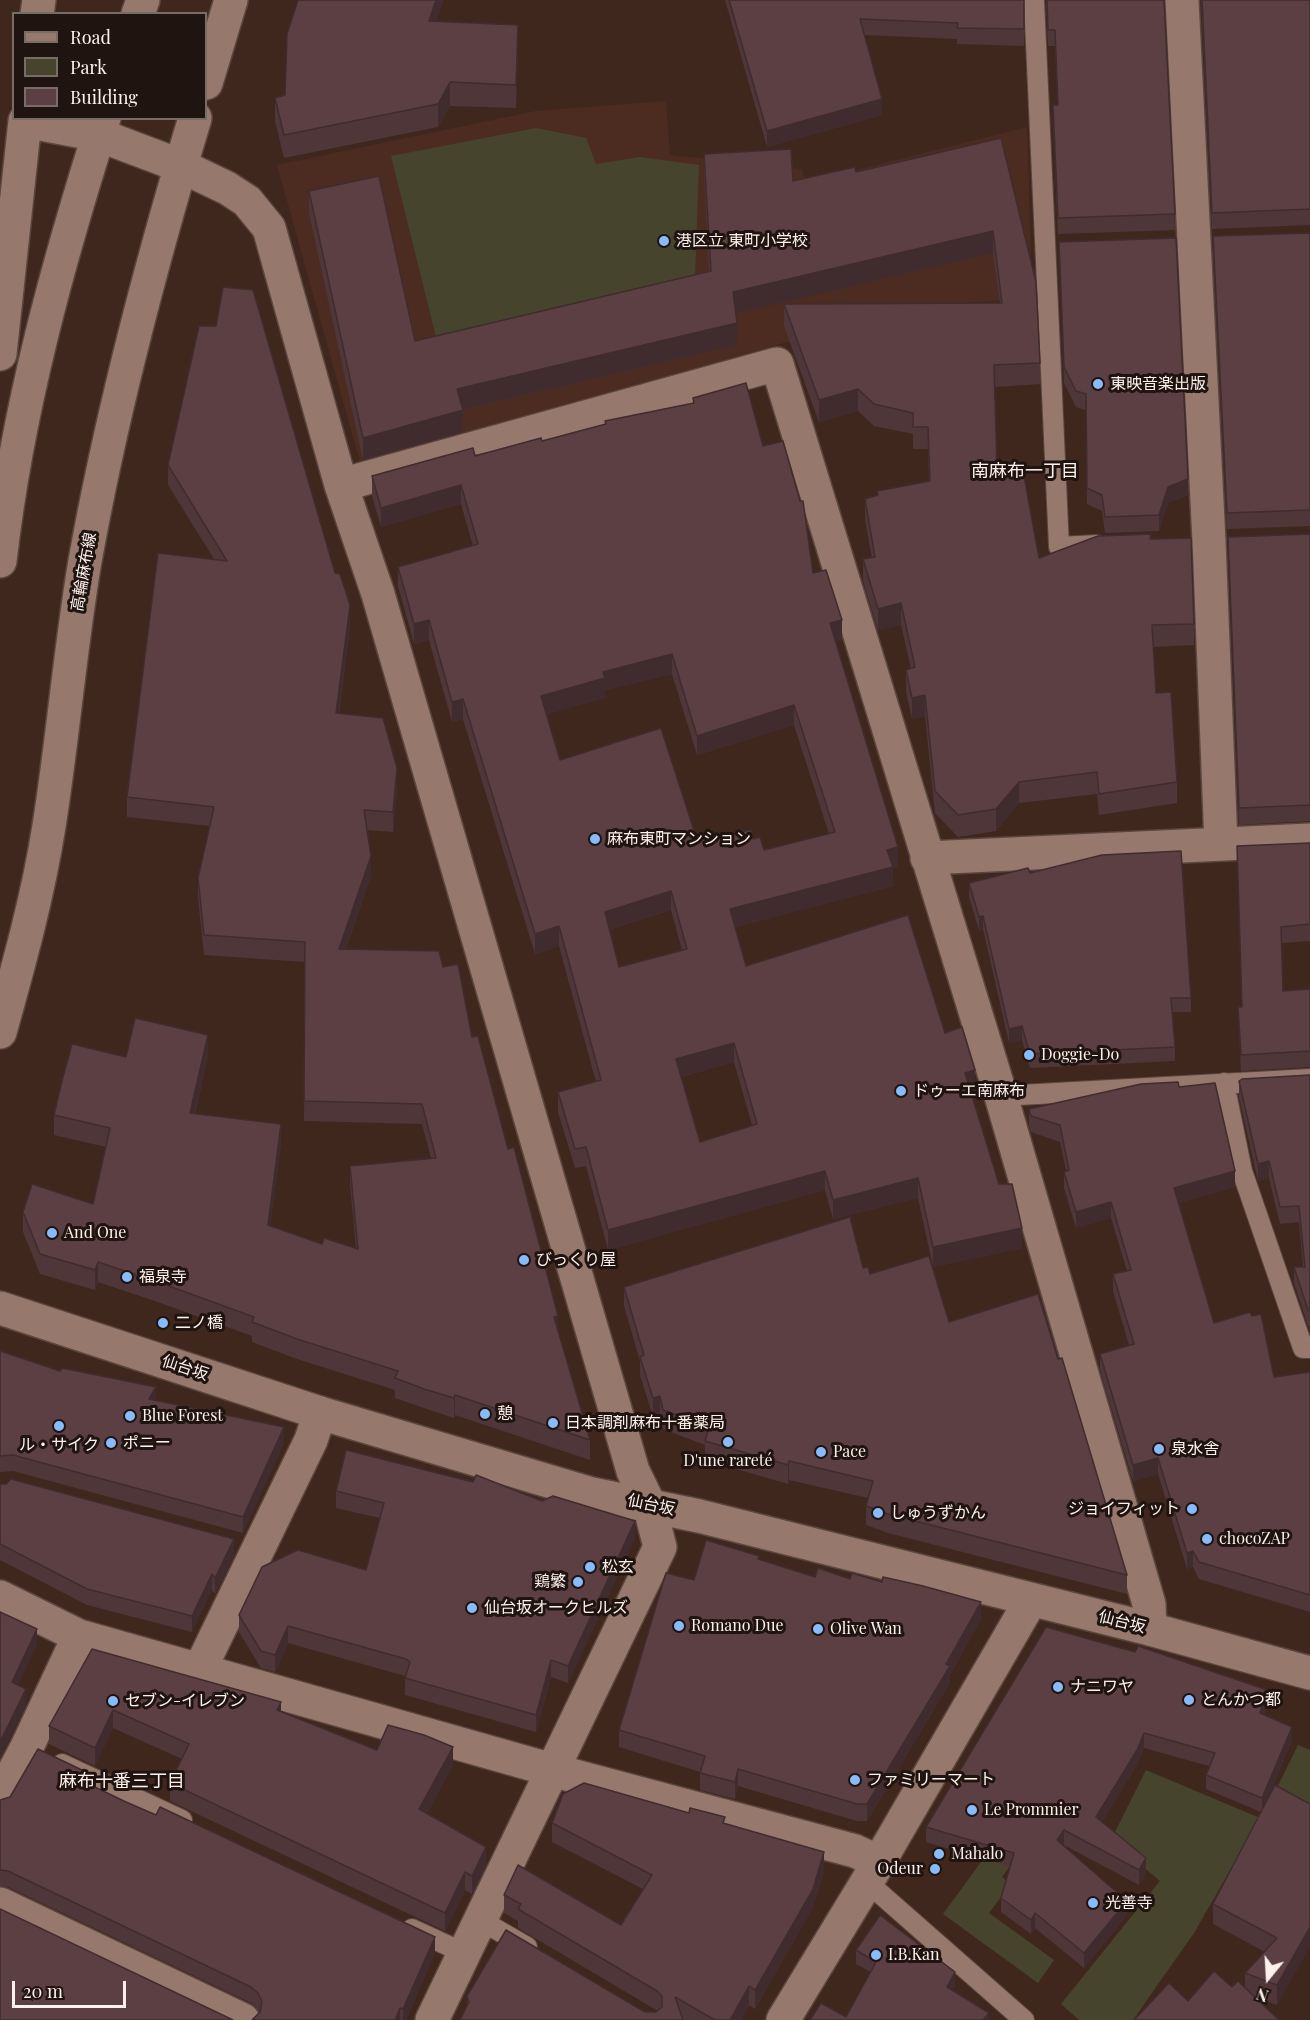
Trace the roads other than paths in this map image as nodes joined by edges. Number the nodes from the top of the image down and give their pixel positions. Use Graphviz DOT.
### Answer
graph roads {
  1 [pos="231,0"];
  2 [pos="1034,0"];
  3 [pos="1182,0"];
  4 [pos="207,80"];
  5 [pos="25,120"];
  6 [pos="194,120"];
  7 [pos="101,127"];
  8 [pos="181,166"];
  9 [pos="1068,246"];
  10 [pos="1045,247"];
  11 [pos="0,354"];
  12 [pos="0,456"];
  13 [pos="341,485"];
  14 [pos="1117,545"];
  15 [pos="1,551"];
  16 [pos="1310,840"];
  17 [pos="1221,844"];
  18 [pos="927,858"];
  19 [pos="0,1032"];
  20 [pos="1310,1079"];
  21 [pos="1224,1083"];
  22 [pos="1001,1096"];
  23 [pos="0,1308"];
  24 [pos="1310,1347"];
  25 [pos="320,1413"];
  26 [pos="649,1504"];
  27 [pos="0,1597"];
  28 [pos="1031,1600"];
  29 [pos="1150,1629"];
  30 [pos="78,1636"];
  31 [pos="200,1669"];
  32 [pos="1310,1673"];
  33 [pos="27,1747"];
  34 [pos="552,1770"];
  35 [pos="0,1798"];
  36 [pos="204,1831"];
  37 [pos="873,1872"];
  38 [pos="0,1904"];
  39 [pos="480,1920"];
  40 [pos="397,1922"];
  41 [pos="464,1953"];
  42 [pos="539,1954"];
  43 [pos="243,2020"];
  44 [pos="432,2020"];
  45 [pos="783,2020"];
  46 [pos="1024,2020"];
  1 -- 4 [label="street"];
  2 -- 10 [label="lane"];
  3 -- 17 [label="street"];
  5 -- 7 [label="street"];
  5 -- 11 [label="street"];
  6 -- 8 [label="street, 高輪麻布線"];
  7 -- 8 [label="street"];
  7 -- 15 [label="street"];
  8 -- 13 [label="street"];
  8 -- 19 [label="street, 高輪麻布線"];
  9 -- 10 [label="lane"];
  10 -- 14 [label="lane"];
  12 -- 15 [label="street"];
  13 -- 18 [label="street"];
  13 -- 26 [label="street"];
  16 -- 17 [label="street"];
  17 -- 18 [label="street"];
  18 -- 22 [label="street"];
  20 -- 21 [label="lane"];
  21 -- 22 [label="lane"];
  21 -- 24 [label="lane"];
  22 -- 29 [label="street"];
  23 -- 25 [label="street, 仙台坂"];
  25 -- 26 [label="street, 仙台坂"];
  25 -- 31 [label="street"];
  26 -- 28 [label="street, 仙台坂"];
  26 -- 34 [label="street"];
  27 -- 30 [label="street"];
  28 -- 29 [label="street, 仙台坂"];
  28 -- 37 [label="street"];
  29 -- 32 [label="street, 仙台坂"];
  30 -- 31 [label="street"];
  30 -- 33 [label="street"];
  31 -- 34 [label="street"];
  33 -- 35 [label="street"];
  33 -- 36 [label="lane"];
  34 -- 37 [label="street"];
  34 -- 39 [label="street"];
  37 -- 45 [label="street"];
  37 -- 46 [label="lane"];
  38 -- 43 [label="street"];
  39 -- 41 [label="street"];
  39 -- 42 [label="lane"];
  40 -- 41 [label="lane"];
  41 -- 44 [label="street"];
}
